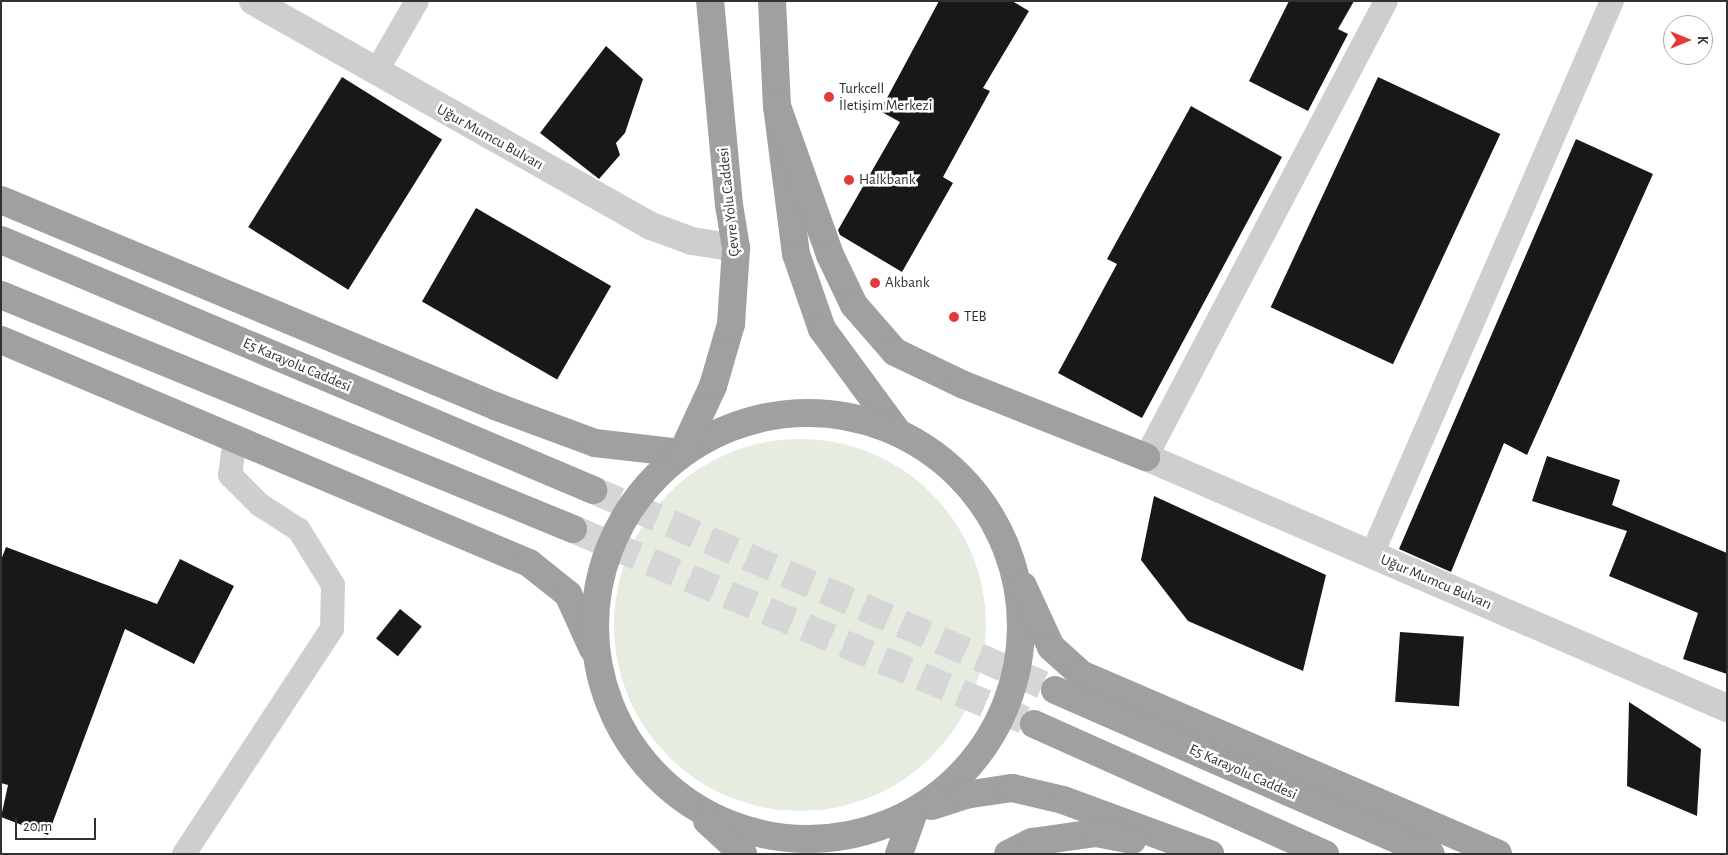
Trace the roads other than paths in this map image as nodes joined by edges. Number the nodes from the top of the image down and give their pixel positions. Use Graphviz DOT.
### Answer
graph roads {
  1 [pos="253,1"];
  2 [pos="417,1"];
  3 [pos="710,1"];
  4 [pos="772,1"];
  5 [pos="1386,1"];
  6 [pos="1612,1"];
  7 [pos="376,72"];
  8 [pos="777,106"];
  9 [pos="1,200"];
  10 [pos="1,240"];
  11 [pos="736,248"];
  12 [pos="1,295"];
  13 [pos="1,340"];
  14 [pos="897,431"];
  15 [pos="235,438"];
  16 [pos="682,453"];
  17 [pos="1146,457"];
  18 [pos="593,490"];
  19 [pos="573,529"];
  20 [pos="1372,554"];
  21 [pos="1014,567"];
  22 [pos="598,661"];
  23 [pos="1056,690"];
  24 [pos="1727,708"];
  25 [pos="1034,724"];
  26 [pos="686,801"];
  27 [pos="914,812"];
  28 [pos="184,854"];
  29 [pos="742,854"];
  30 [pos="899,854"];
  31 [pos="1008,854"];
  32 [pos="1204,854"];
  33 [pos="1210,854"];
  34 [pos="1324,854"];
  35 [pos="1431,854"];
  36 [pos="1498,854"];
  1 -- 7 [label="street, Uğur Mumcu Bulvarı"];
  2 -- 7 [label="street"];
  3 -- 11 [label="highway, Çevre Yolu Caddesi"];
  4 -- 8 [label="highway"];
  5 -- 17 [label="street"];
  6 -- 20 [label="street"];
  7 -- 11 [label="street, Uğur Mumcu Bulvarı"];
  8 -- 14 [label="highway"];
  8 -- 17 [label="highway"];
  9 -- 16 [label="highway"];
  10 -- 18 [label="highway, E5 Karayolu Caddesi"];
  11 -- 16 [label="highway, Çevre Yolu Caddesi"];
  12 -- 19 [label="highway"];
  13 -- 15 [label="highway"];
  14 -- 16 [label="highway"];
  14 -- 21 [label="highway"];
  15 -- 22 [label="highway"];
  15 -- 28 [label="street"];
  16 -- 22 [label="highway"];
  17 -- 20 [label="street, Uğur Mumcu Bulvarı"];
  20 -- 24 [label="street, Uğur Mumcu Bulvarı"];
  21 -- 27 [label="highway"];
  21 -- 36 [label="highway"];
  22 -- 26 [label="highway"];
  23 -- 35 [label="highway, E5 Karayolu Caddesi"];
  25 -- 34 [label="highway"];
  26 -- 27 [label="highway"];
  26 -- 29 [label="highway"];
  27 -- 30 [label="highway"];
  27 -- 33 [label="highway"];
  31 -- 32 [label="highway"];
}
